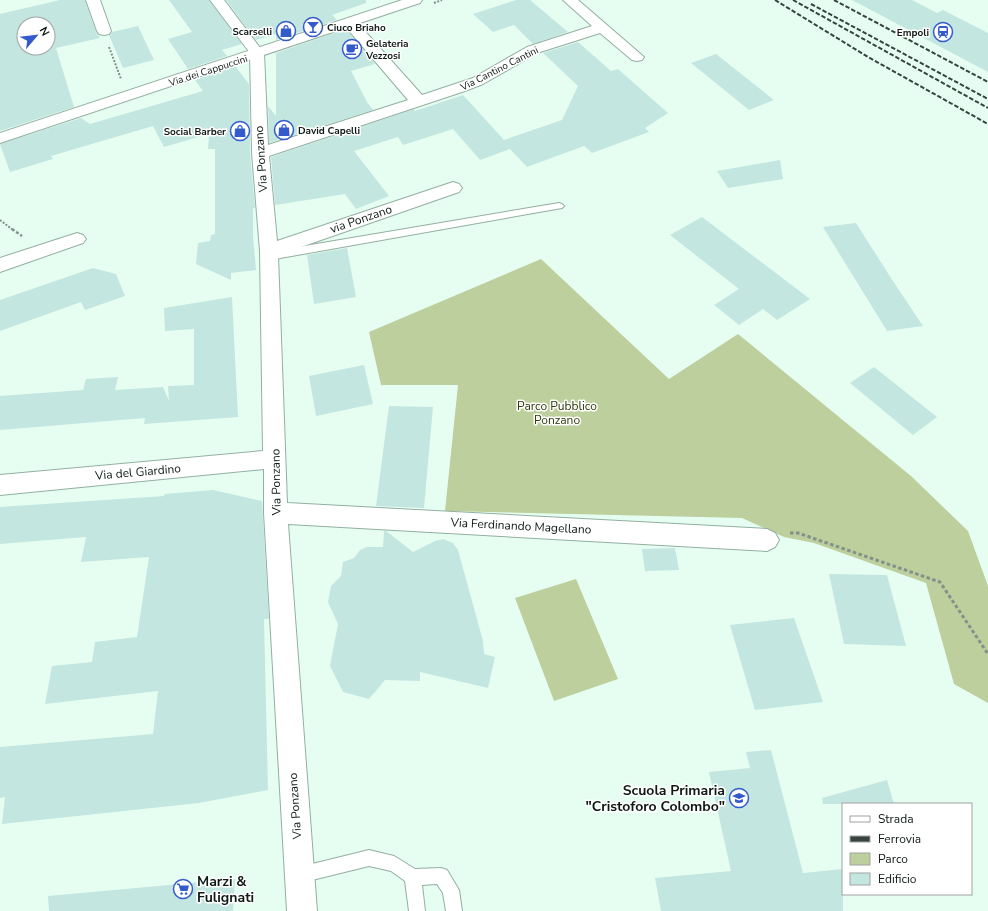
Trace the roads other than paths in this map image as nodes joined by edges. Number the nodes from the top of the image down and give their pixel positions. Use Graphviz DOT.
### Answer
graph roads {
  1 [pos="93,0"];
  2 [pos="217,0"];
  3 [pos="415,0"];
  4 [pos="570,0"];
  5 [pos="350,23"];
  6 [pos="602,27"];
  7 [pos="104,31"];
  8 [pos="257,54"];
  9 [pos="637,57"];
  10 [pos="419,102"];
  11 [pos="0,138"];
  12 [pos="260,153"];
  13 [pos="453,188"];
  14 [pos="559,206"];
  15 [pos="77,239"];
  16 [pos="269,254"];
  17 [pos="0,265"];
  18 [pos="275,459"];
  19 [pos="0,485"];
  20 [pos="276,513"];
  21 [pos="767,540"];
  22 [pos="300,874"];
  23 [pos="413,878"];
  24 [pos="302,911"];
  25 [pos="417,911"];
  26 [pos="454,911"];
  1 -- 7 [label="street"];
  2 -- 8 [label="street"];
  3 -- 5 [label="street, Via dei Cappuccini"];
  4 -- 6 [label="street"];
  5 -- 8 [label="street, Via dei Cappuccini"];
  5 -- 10 [label="street"];
  6 -- 9 [label="street"];
  6 -- 10 [label="street, Via Cantino Cantini"];
  8 -- 11 [label="street, Via dei Cappuccini"];
  8 -- 12 [label="street, Via Ponzano"];
  10 -- 12 [label="street, Via Cantino Cantini"];
  12 -- 16 [label="street, Via Ponzano"];
  13 -- 16 [label="street, via Ponzano"];
  14 -- 16 [label="lane"];
  15 -- 17 [label="street"];
  16 -- 18 [label="street, Via Ponzano"];
  18 -- 19 [label="street, Via del Giardino"];
  18 -- 20 [label="street, Via Ponzano"];
  20 -- 21 [label="street, Via Ferdinando Magellano"];
  20 -- 22 [label="street, Via Ponzano"];
  22 -- 23 [label="lane"];
  22 -- 24 [label="street, Via Ponzano"];
  23 -- 25 [label="lane"];
  23 -- 26 [label="lane"];
}
